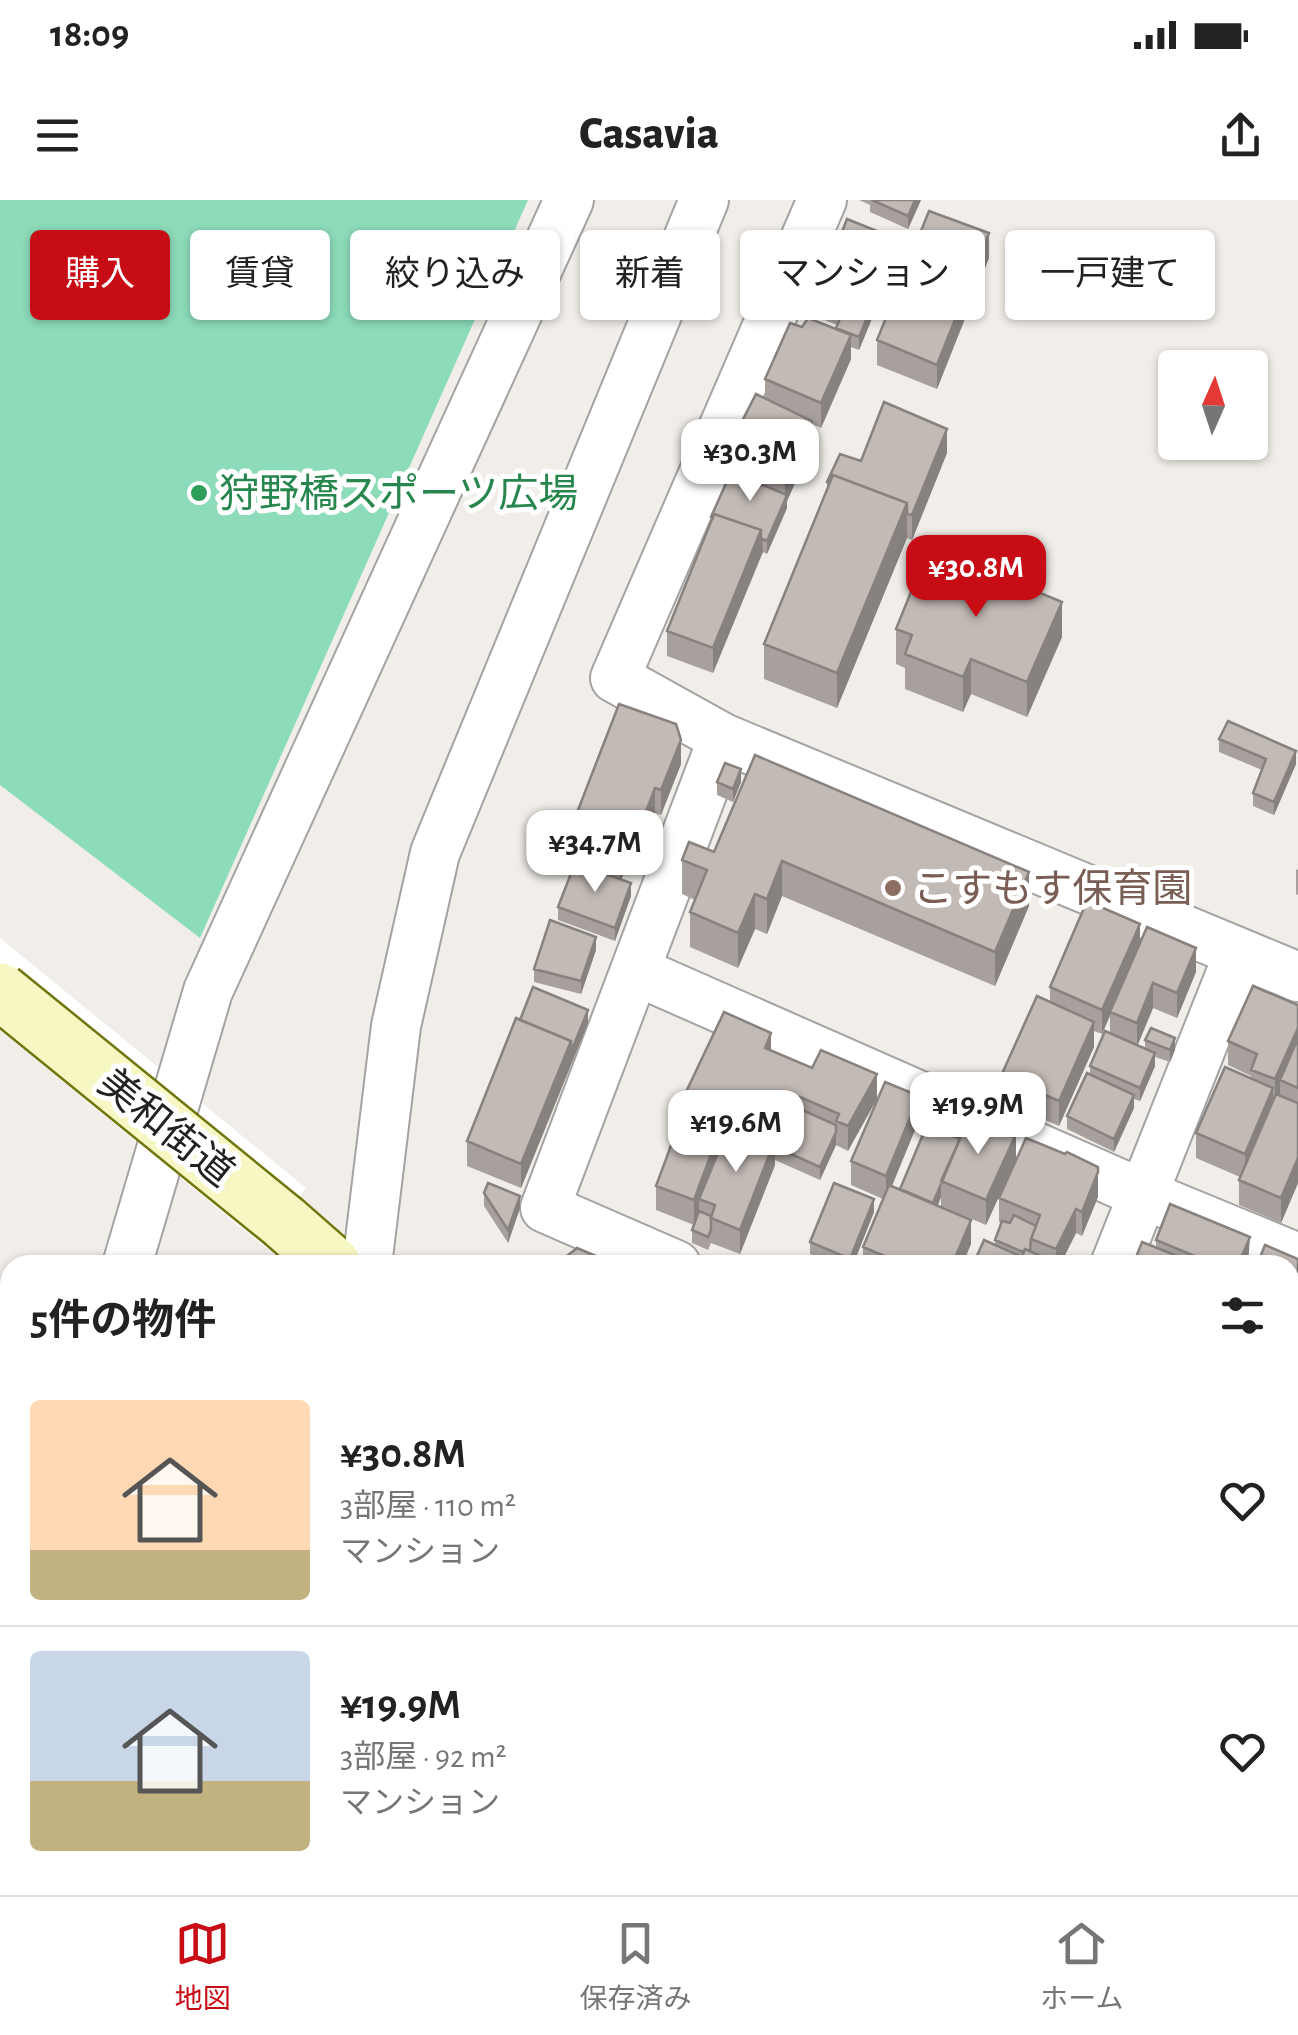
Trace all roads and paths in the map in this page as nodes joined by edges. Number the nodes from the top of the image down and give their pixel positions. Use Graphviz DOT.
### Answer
graph roads {
  1 [pos="569,200"];
  2 [pos="704,200"];
  3 [pos="822,200"];
  4 [pos="722,738"];
  5 [pos="1239,953"];
  6 [pos="636,971"];
  7 [pos="1298,977"];
  8 [pos="0,990"];
  9 [pos="1145,1194"];
  10 [pos="130,1255"];
  11 [pos="322,1255"];
  12 [pos="367,1255"];
  13 [pos="653,1255"];
  14 [pos="1119,1255"];
  15 [pos="1291,1255"];
  1 -- 10 [label="street"];
  2 -- 12 [label="street"];
  3 -- 4 [label="street"];
  4 -- 5 [label="street"];
  4 -- 6 [label="street"];
  5 -- 7 [label="street"];
  5 -- 9 [label="street"];
  6 -- 9 [label="street"];
  6 -- 13 [label="street"];
  8 -- 11 [label="main road, 美和街道, bridge"];
  9 -- 14 [label="street"];
  9 -- 15 [label="street"];
}
